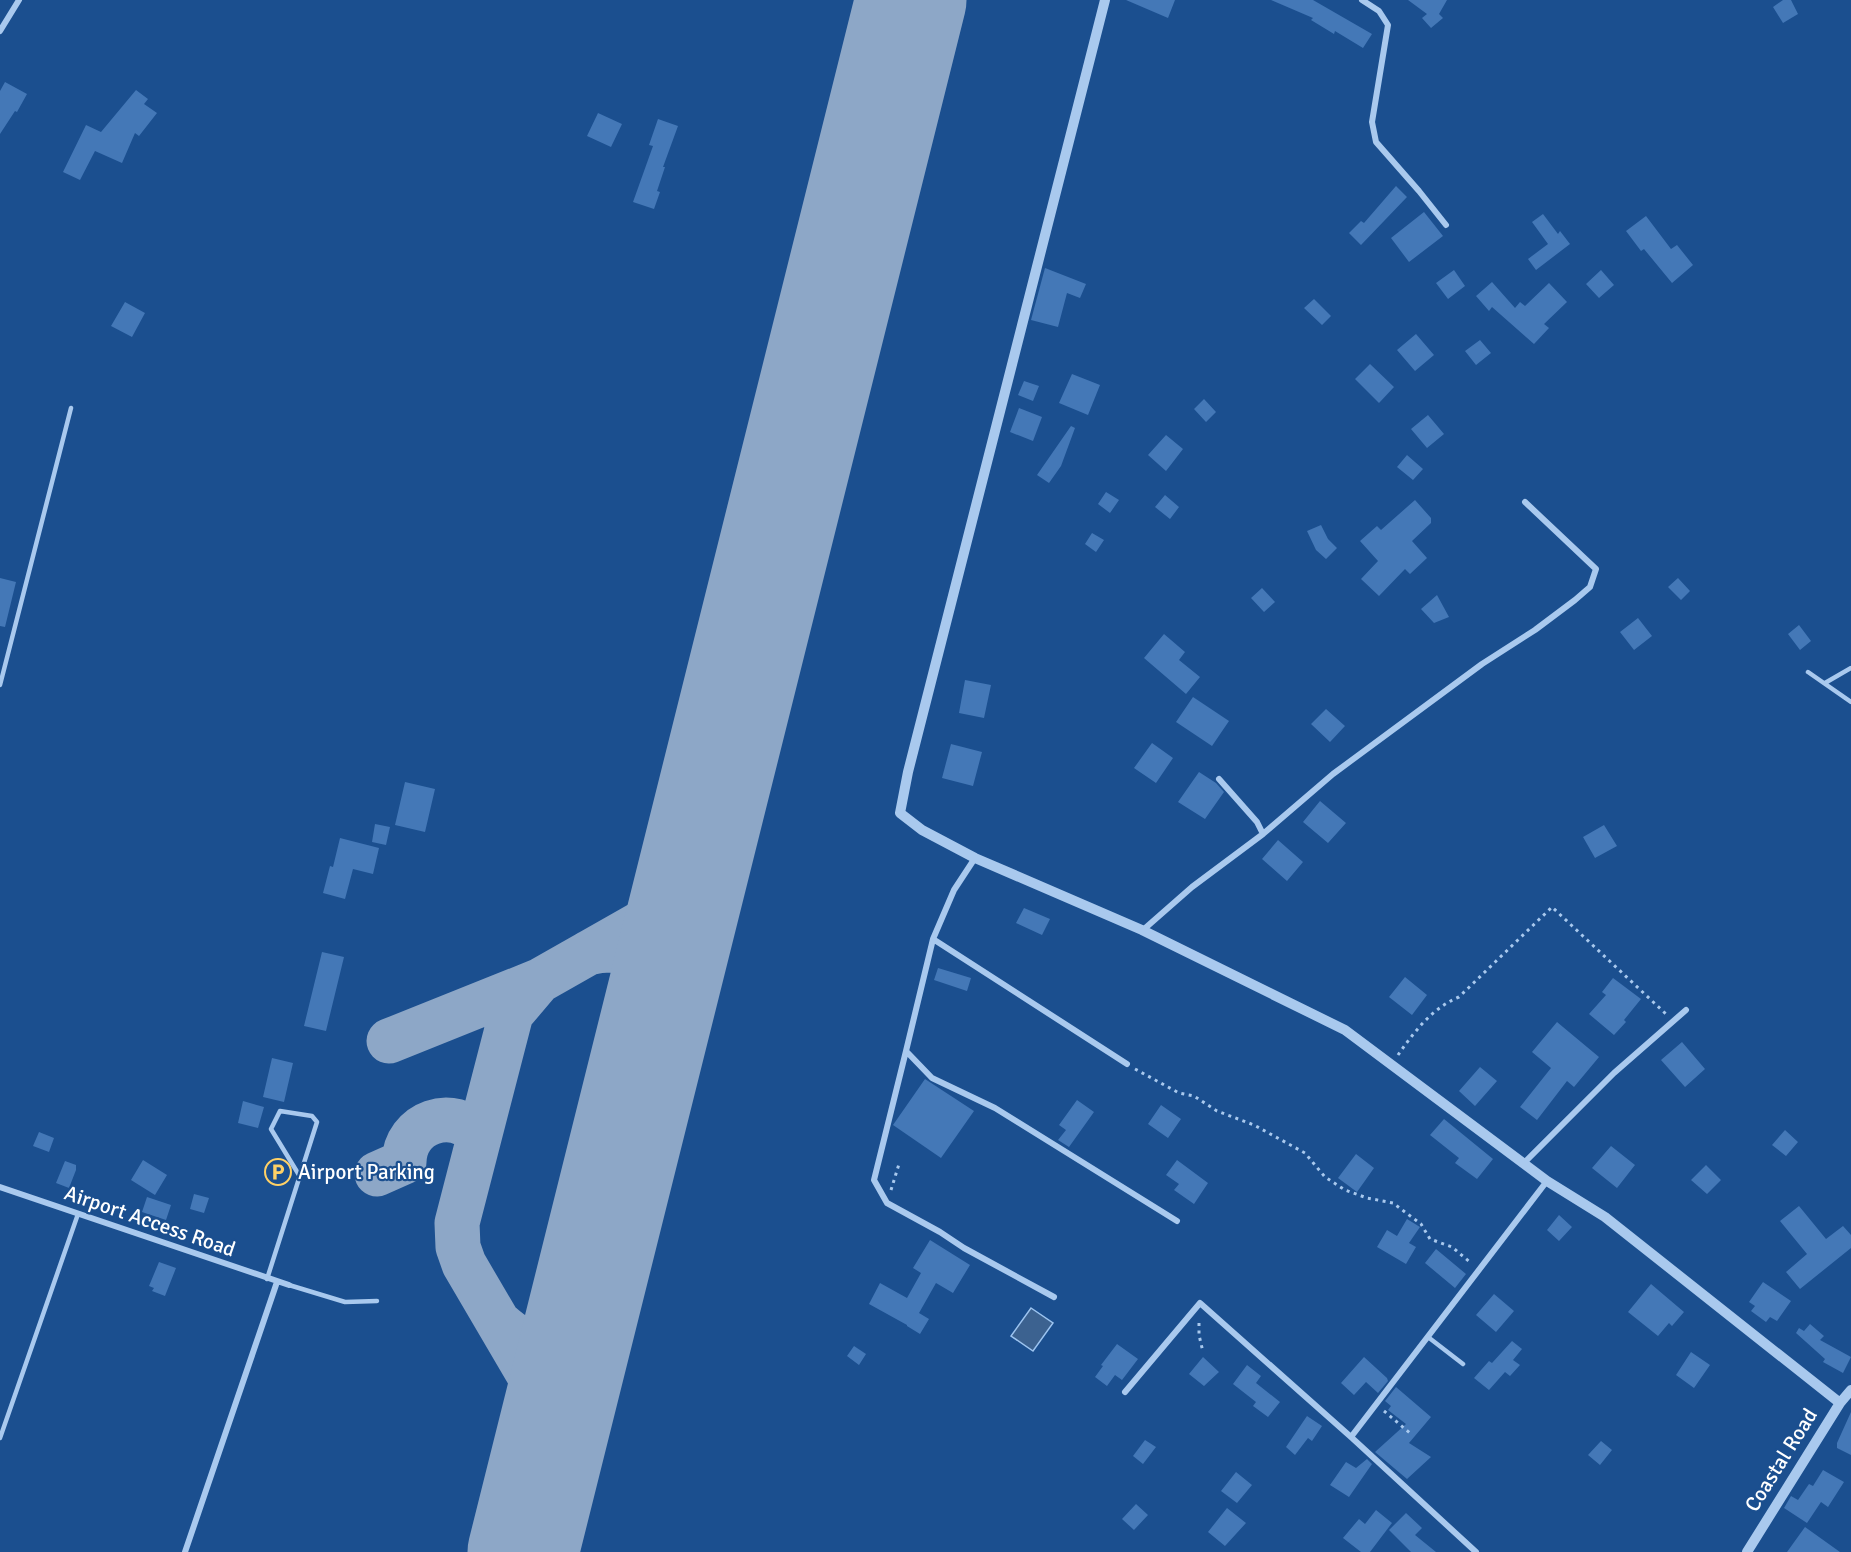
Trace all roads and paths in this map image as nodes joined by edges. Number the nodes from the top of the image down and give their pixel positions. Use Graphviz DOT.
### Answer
graph roads {
  1 [pos="19,0"];
  2 [pos="1105,0"];
  3 [pos="1362,0"];
  4 [pos="0,31"];
  5 [pos="1446,225"];
  6 [pos="71,408"];
  7 [pos="1525,502"];
  8 [pos="1851,668"];
  9 [pos="1808,672"];
  10 [pos="1825,683"];
  11 [pos="0,685"];
  12 [pos="1851,702"];
  13 [pos="1220,779"];
  14 [pos="1263,834"];
  15 [pos="975,858"];
  16 [pos="1142,930"];
  17 [pos="933,939"];
  18 [pos="1686,1010"];
  19 [pos="1673,1022"];
  20 [pos="906,1052"];
  21 [pos="1127,1064"];
  22 [pos="1392,1064"];
  23 [pos="1524,1163"];
  24 [pos="899,1164"];
  25 [pos="299,1175"];
  26 [pos="1547,1181"];
  27 [pos="0,1187"];
  28 [pos="887,1203"];
  29 [pos="78,1214"];
  30 [pos="1178,1221"];
  31 [pos="1479,1269"];
  32 [pos="267,1279"];
  33 [pos="278,1282"];
  34 [pos="289,1285"];
  35 [pos="1054,1297"];
  36 [pos="377,1301"];
  37 [pos="1200,1303"];
  38 [pos="1428,1337"];
  39 [pos="1203,1352"];
  40 [pos="1463,1364"];
  41 [pos="1851,1390"];
  42 [pos="1125,1392"];
  43 [pos="1840,1403"];
  44 [pos="1376,1404"];
  45 [pos="1411,1434"];
  46 [pos="1351,1437"];
  47 [pos="0,1438"];
  48 [pos="185,1552"];
  49 [pos="1476,1552"];
  50 [pos="1747,1552"];
  1 -- 4 [label="street"];
  2 -- 15 [label="street"];
  3 -- 5 [label="street"];
  6 -- 11 [label="lane"];
  7 -- 14 [label="street"];
  8 -- 10 [label="lane"];
  9 -- 10 [label="lane"];
  10 -- 12 [label="lane"];
  13 -- 14 [label="street"];
  14 -- 16 [label="street"];
  15 -- 16 [label="street"];
  15 -- 17 [label="street"];
  16 -- 22 [label="street"];
  17 -- 20 [label="street"];
  17 -- 21 [label="street"];
  18 -- 19 [label="street"];
  19 -- 22 [label="path"];
  19 -- 23 [label="street"];
  20 -- 28 [label="street"];
  20 -- 30 [label="street"];
  21 -- 31 [label="path"];
  22 -- 23 [label="street"];
  23 -- 26 [label="street"];
  24 -- 28 [label="path"];
  25 -- 25 [label="lane"];
  25 -- 32 [label="lane"];
  26 -- 31 [label="street"];
  26 -- 43 [label="street"];
  27 -- 29 [label="street, Airport Access Road"];
  28 -- 35 [label="street"];
  29 -- 32 [label="street, Airport Access Road"];
  29 -- 47 [label="lane"];
  31 -- 38 [label="street"];
  32 -- 33 [label="street, Airport Access Road"];
  33 -- 34 [label="street, Airport Access Road"];
  33 -- 48 [label="street"];
  34 -- 36 [label="lane"];
  37 -- 39 [label="path"];
  37 -- 42 [label="street"];
  37 -- 46 [label="street"];
  38 -- 40 [label="lane"];
  38 -- 44 [label="street"];
  41 -- 43 [label="street, Coastal Road"];
  43 -- 50 [label="street, Coastal Road"];
  44 -- 45 [label="path"];
  44 -- 46 [label="street"];
  46 -- 49 [label="street"];
}
